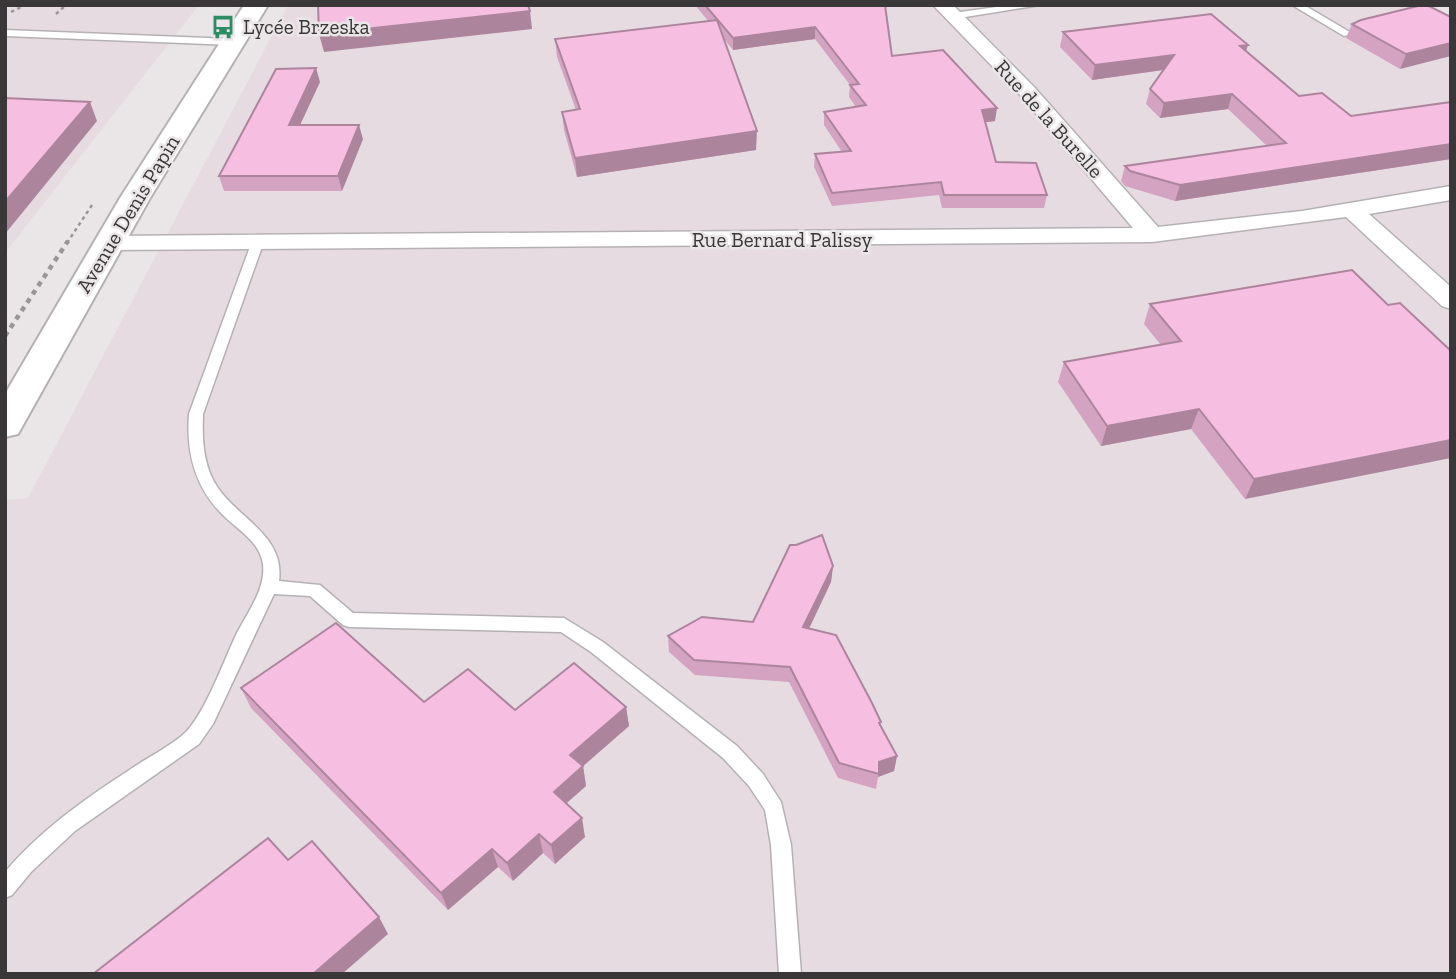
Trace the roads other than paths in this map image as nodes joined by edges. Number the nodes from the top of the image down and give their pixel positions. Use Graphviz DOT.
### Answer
graph roads {
  1 [pos="256,5"];
  2 [pos="1035,5"];
  3 [pos="1297,5"];
  4 [pos="948,11"];
  5 [pos="5,33"];
  6 [pos="1348,34"];
  7 [pos="233,42"];
  8 [pos="1451,193"];
  9 [pos="1353,211"];
  10 [pos="1152,235"];
  11 [pos="110,243"];
  12 [pos="257,244"];
  13 [pos="1451,301"];
  14 [pos="5,425"];
  15 [pos="268,587"];
  16 [pos="5,888"];
  17 [pos="790,974"];
  1 -- 7 [label="main road, Avenue Denis Papin"];
  2 -- 4 [label="lane"];
  3 -- 6 [label="lane"];
  4 -- 10 [label="street, Rue de la Burelle"];
  5 -- 7 [label="lane"];
  7 -- 11 [label="main road, Avenue Denis Papin"];
  8 -- 9 [label="street, Rue Bernard Palissy"];
  9 -- 10 [label="street, Rue Bernard Palissy"];
  9 -- 13 [label="street"];
  10 -- 12 [label="street, Rue Bernard Palissy"];
  11 -- 12 [label="street, Rue Bernard Palissy"];
  11 -- 14 [label="main road, Avenue Denis Papin"];
  12 -- 15 [label="lane"];
  15 -- 16 [label="lane"];
  15 -- 17 [label="lane"];
}
